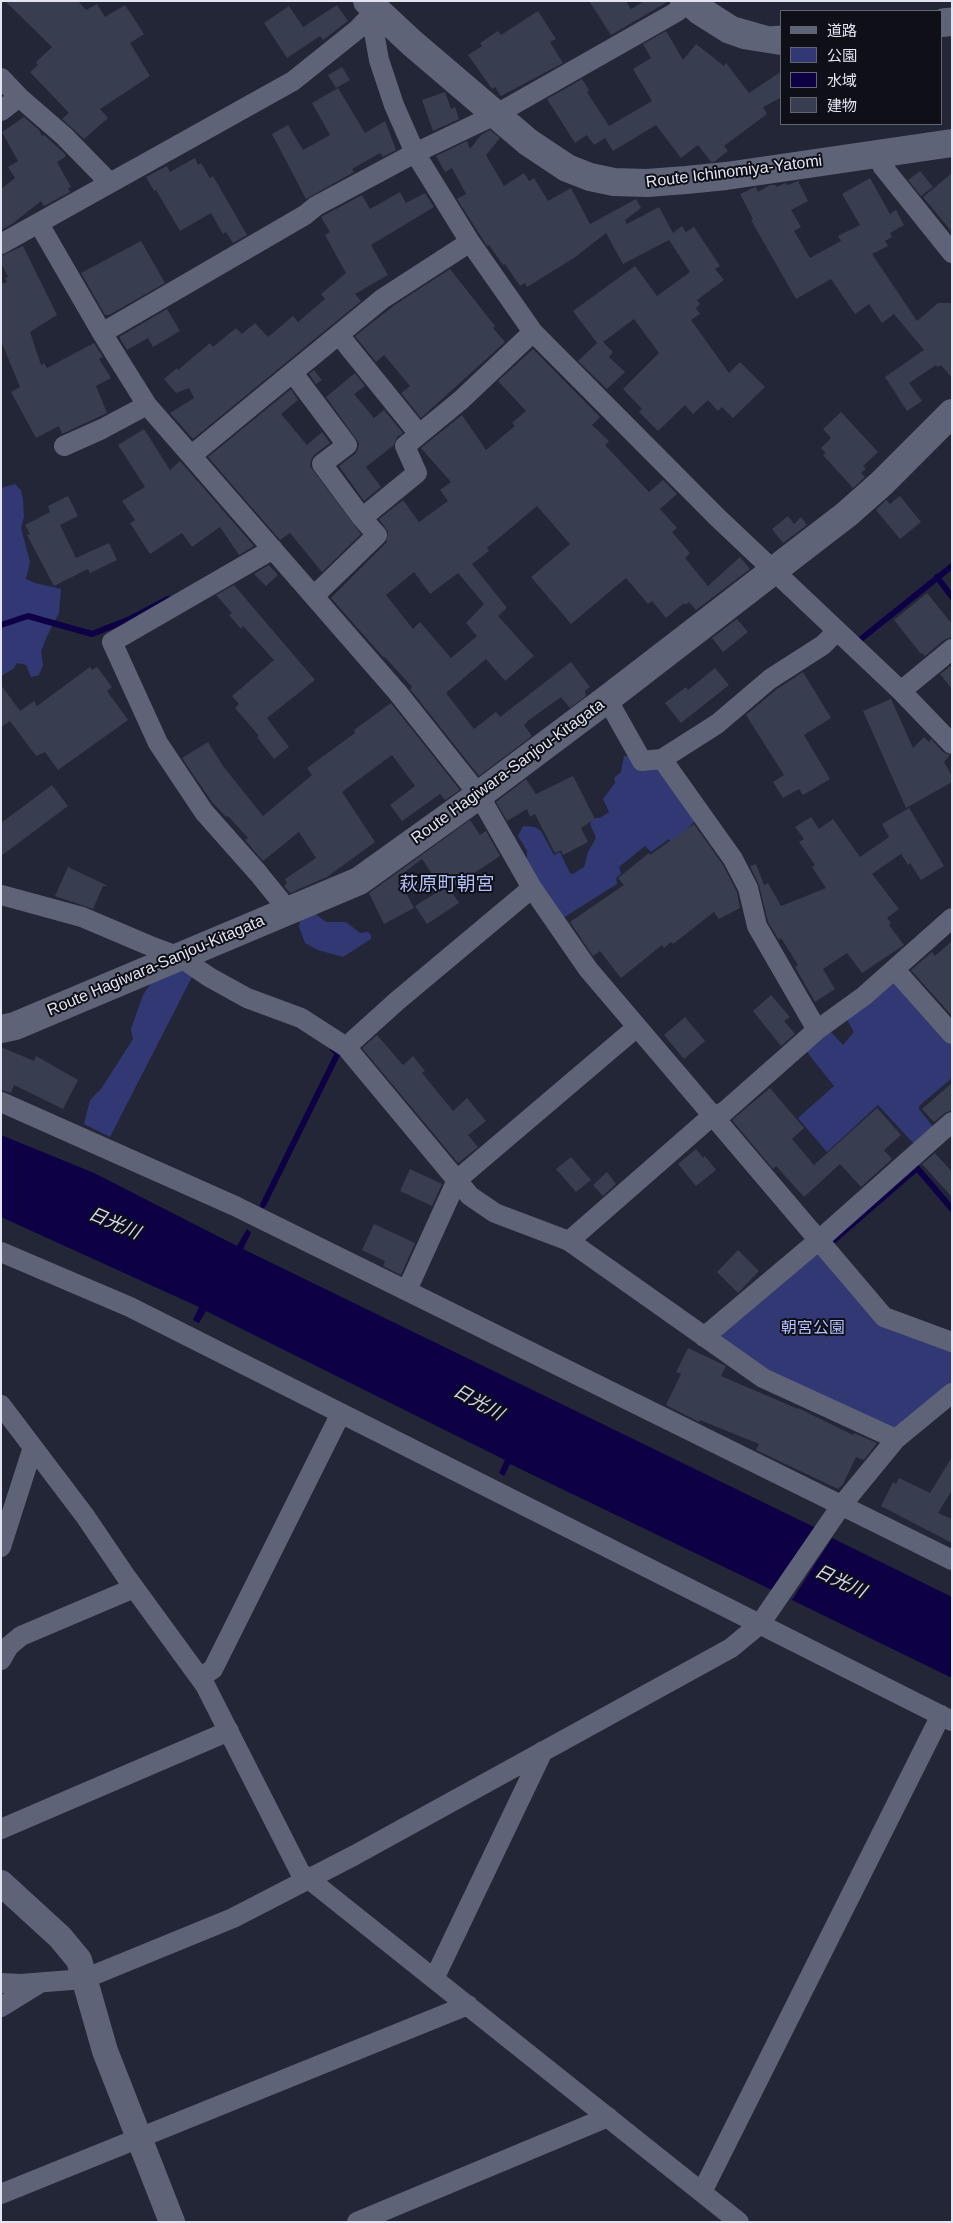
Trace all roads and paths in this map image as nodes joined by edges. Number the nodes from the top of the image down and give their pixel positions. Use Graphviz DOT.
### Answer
graph roads {
  1 [pos="682,1"];
  2 [pos="698,1"];
  3 [pos="376,4"];
  4 [pos="780,33"];
  5 [pos="780,45"];
  6 [pos="1,78"];
  7 [pos="19,98"];
  8 [pos="1,111"];
  9 [pos="495,115"];
  10 [pos="952,143"];
  11 [pos="415,153"];
  12 [pos="876,154"];
  13 [pos="109,182"];
  14 [pos="39,224"];
  15 [pos="470,242"];
  16 [pos="1,244"];
  17 [pos="952,253"];
  18 [pos="533,332"];
  19 [pos="102,333"];
  20 [pos="339,335"];
  21 [pos="293,373"];
  22 [pos="147,405"];
  23 [pos="952,412"];
  24 [pos="419,434"];
  25 [pos="64,446"];
  26 [pos="192,455"];
  27 [pos="362,518"];
  28 [pos="273,549"];
  29 [pos="774,570"];
  30 [pos="315,595"];
  31 [pos="837,631"];
  32 [pos="952,649"];
  33 [pos="901,691"];
  34 [pos="607,699"];
  35 [pos="952,744"];
  36 [pos="662,759"];
  37 [pos="479,795"];
  38 [pos="532,888"];
  39 [pos="1,895"];
  40 [pos="288,910"];
  41 [pos="952,918"];
  42 [pos="180,957"];
  43 [pos="895,970"];
  44 [pos="637,1027"];
  45 [pos="1,1029"];
  46 [pos="817,1030"];
  47 [pos="952,1034"];
  48 [pos="346,1047"];
  49 [pos="1,1102"];
  50 [pos="712,1116"];
  51 [pos="952,1122"];
  52 [pos="457,1180"];
  53 [pos="819,1240"];
  54 [pos="568,1241"];
  55 [pos="1,1252"];
  56 [pos="407,1290"];
  57 [pos="704,1337"];
  58 [pos="952,1342"];
  59 [pos="951,1395"];
  60 [pos="1,1405"];
  61 [pos="341,1414"];
  62 [pos="896,1439"];
  63 [pos="33,1447"];
  64 [pos="841,1506"];
  65 [pos="1,1547"];
  66 [pos="952,1560"];
  67 [pos="134,1588"];
  68 [pos="760,1624"];
  69 [pos="4,1648"];
  70 [pos="200,1678"];
  71 [pos="946,1718"];
  72 [pos="229,1731"];
  73 [pos="543,1751"];
  74 [pos="1,1829"];
  75 [pos="314,1876"];
  76 [pos="1,1883"];
  77 [pos="437,1973"];
  78 [pos="84,1979"];
  79 [pos="42,1982"];
  80 [pos="1,1983"];
  81 [pos="468,2005"];
  82 [pos="1,2007"];
  83 [pos="608,2116"];
  84 [pos="138,2137"];
  85 [pos="704,2187"];
  86 [pos="1,2194"];
  87 [pos="172,2222"];
  88 [pos="357,2222"];
  89 [pos="739,2222"];
  1 -- 5 [label="street"];
  1 -- 9 [label="street"];
  2 -- 4 [label="street"];
  3 -- 9 [label="main road, Route Ichinomiya-Yatomi"];
  3 -- 11 [label="street"];
  3 -- 13 [label="street"];
  6 -- 7 [label="street"];
  7 -- 8 [label="street"];
  7 -- 13 [label="street"];
  9 -- 11 [label="street"];
  9 -- 12 [label="main road, Route Ichinomiya-Yatomi"];
  10 -- 12 [label="main road, Route Ichinomiya-Yatomi"];
  11 -- 15 [label="street"];
  11 -- 19 [label="street"];
  12 -- 17 [label="street"];
  13 -- 14 [label="street"];
  14 -- 16 [label="street"];
  14 -- 19 [label="street"];
  15 -- 18 [label="street"];
  15 -- 20 [label="street"];
  18 -- 24 [label="street"];
  18 -- 29 [label="street"];
  19 -- 22 [label="street"];
  20 -- 21 [label="street"];
  20 -- 24 [label="street"];
  21 -- 26 [label="street"];
  21 -- 27 [label="street"];
  22 -- 25 [label="street"];
  22 -- 26 [label="street"];
  23 -- 29 [label="main road, Route Hagiwara-Sanjou-Kitagata"];
  24 -- 27 [label="street"];
  26 -- 28 [label="street"];
  27 -- 30 [label="street"];
  28 -- 30 [label="street"];
  28 -- 40 [label="street"];
  29 -- 31 [label="street"];
  29 -- 34 [label="main road, Route Hagiwara-Sanjou-Kitagata"];
  30 -- 37 [label="street"];
  31 -- 33 [label="street"];
  31 -- 36 [label="street"];
  32 -- 33 [label="street"];
  33 -- 35 [label="street"];
  34 -- 36 [label="street"];
  34 -- 37 [label="main road, Route Hagiwara-Sanjou-Kitagata"];
  36 -- 46 [label="street"];
  37 -- 38 [label="street"];
  37 -- 40 [label="main road, Route Hagiwara-Sanjou-Kitagata"];
  38 -- 44 [label="street"];
  38 -- 48 [label="street"];
  39 -- 42 [label="street"];
  40 -- 42 [label="main road, Route Hagiwara-Sanjou-Kitagata"];
  41 -- 43 [label="street"];
  42 -- 45 [label="main road, Route Hagiwara-Sanjou-Kitagata"];
  42 -- 48 [label="street"];
  43 -- 46 [label="street"];
  43 -- 47 [label="street"];
  44 -- 50 [label="street"];
  44 -- 52 [label="street"];
  46 -- 50 [label="street"];
  48 -- 52 [label="street"];
  49 -- 56 [label="street"];
  50 -- 53 [label="street"];
  50 -- 54 [label="street"];
  51 -- 53 [label="street"];
  52 -- 54 [label="street"];
  52 -- 56 [label="street"];
  53 -- 57 [label="street"];
  53 -- 58 [label="street"];
  54 -- 57 [label="street"];
  55 -- 61 [label="street"];
  56 -- 64 [label="street"];
  57 -- 62 [label="street"];
  59 -- 62 [label="street"];
  60 -- 63 [label="street"];
  61 -- 68 [label="street"];
  61 -- 70 [label="street"];
  62 -- 64 [label="street"];
  63 -- 65 [label="street"];
  63 -- 67 [label="street"];
  64 -- 66 [label="street"];
  64 -- 68 [label="street"];
  67 -- 69 [label="street"];
  67 -- 70 [label="street"];
  68 -- 71 [label="street"];
  68 -- 73 [label="street"];
  70 -- 72 [label="street"];
  71 -- 85 [label="street"];
  72 -- 74 [label="street"];
  72 -- 75 [label="street"];
  73 -- 75 [label="street"];
  73 -- 77 [label="street"];
  75 -- 77 [label="street"];
  75 -- 78 [label="street"];
  76 -- 78 [label="street"];
  77 -- 81 [label="street"];
  77 -- 85 [label="street"];
  78 -- 79 [label="street"];
  78 -- 84 [label="street"];
  79 -- 80 [label="street"];
  79 -- 82 [label="street"];
  81 -- 83 [label="street"];
  81 -- 84 [label="street"];
  83 -- 85 [label="street"];
  83 -- 88 [label="street"];
  84 -- 86 [label="street"];
  84 -- 87 [label="street"];
  85 -- 89 [label="street"];
}
